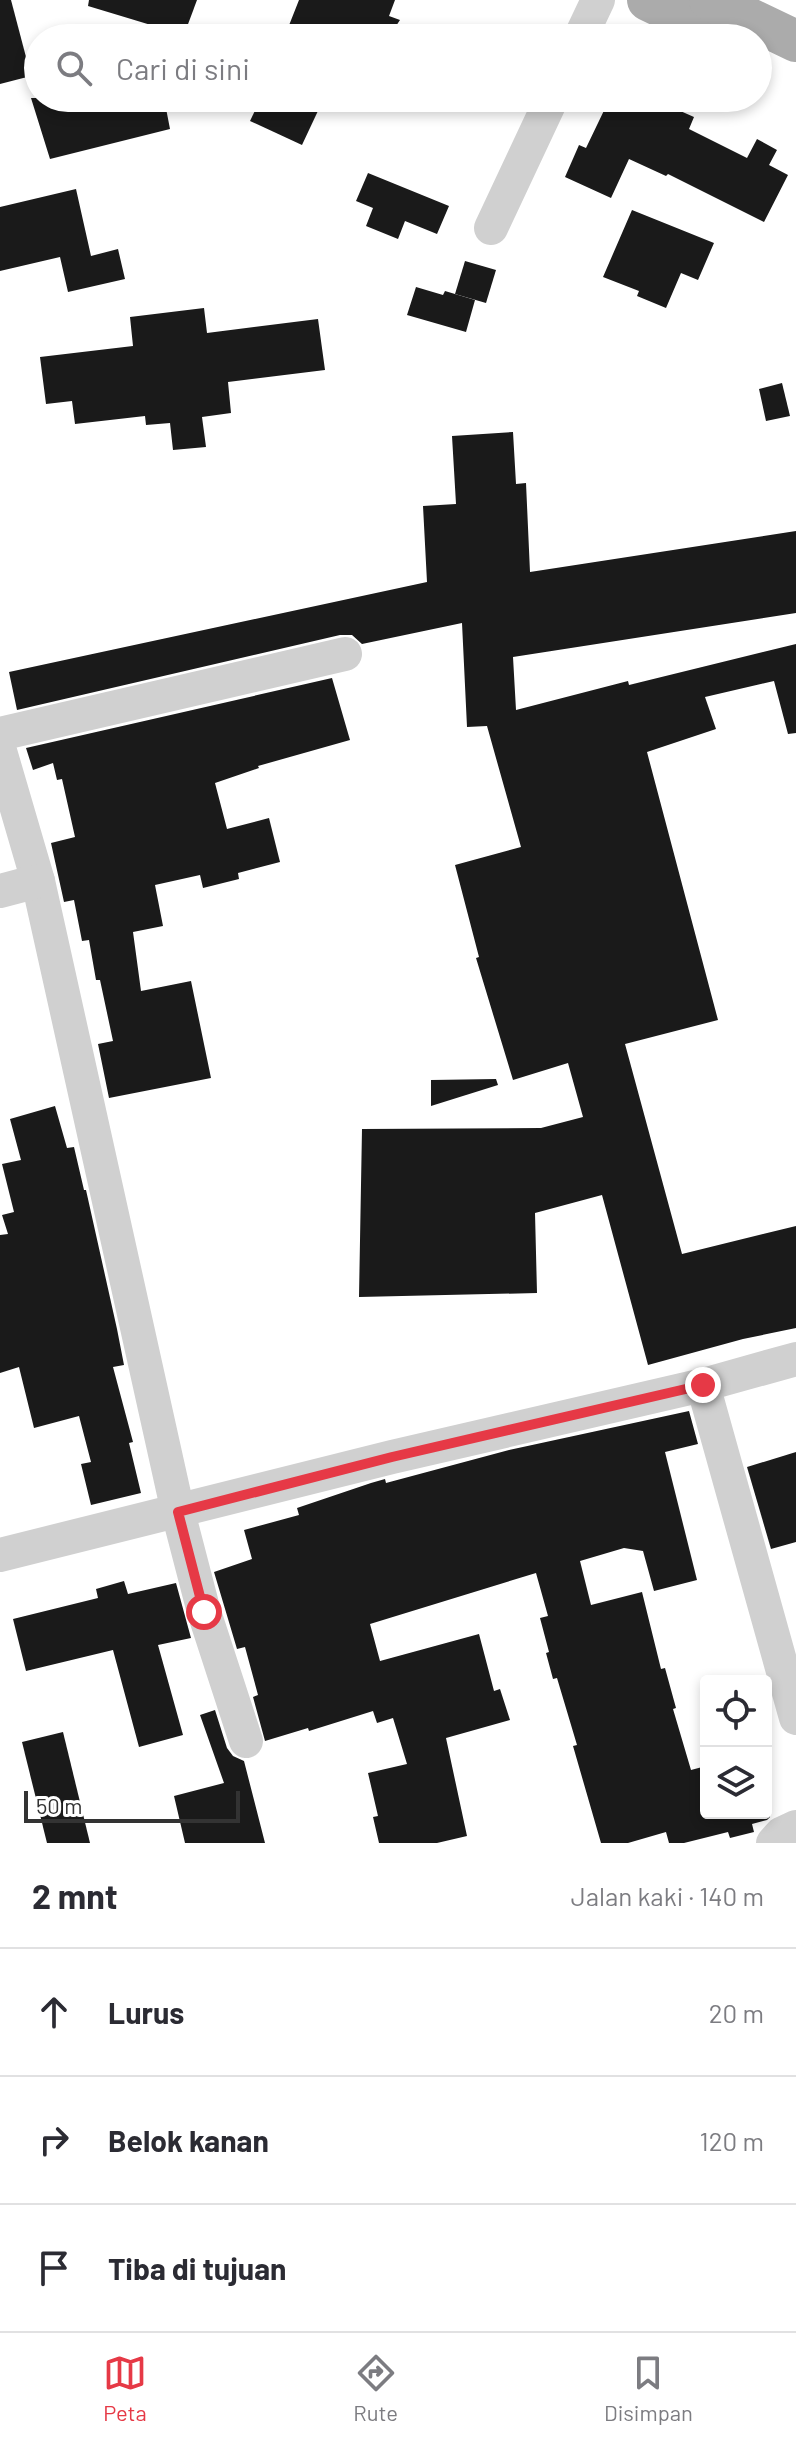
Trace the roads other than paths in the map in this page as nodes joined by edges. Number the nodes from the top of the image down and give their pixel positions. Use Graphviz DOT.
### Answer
graph roads {
  1 [pos="598,0"];
  2 [pos="648,0"];
  3 [pos="710,0"];
  4 [pos="587,24"];
  5 [pos="698,24"];
  6 [pos="760,24"];
  7 [pos="772,30"];
  8 [pos="796,41"];
  9 [pos="772,60"];
  10 [pos="796,71"];
  11 [pos="545,112"];
  12 [pos="491,228"];
  13 [pos="345,654"];
  14 [pos="0,734"];
  15 [pos="0,751"];
  16 [pos="38,881"];
  17 [pos="0,891"];
  18 [pos="796,1359"];
  19 [pos="703,1385"];
  20 [pos="178,1512"];
  21 [pos="0,1555"];
  22 [pos="796,1718"];
  23 [pos="246,1741"];
  24 [pos="796,1827"];
  25 [pos="773,1843"];
  1 -- 4 [label="street"];
  2 -- 5 [label="main road"];
  3 -- 6 [label="main road"];
  7 -- 8 [label="main road"];
  9 -- 10 [label="main road"];
  11 -- 12 [label="street"];
  13 -- 14 [label="street"];
  15 -- 16 [label="street"];
  16 -- 17 [label="street"];
  16 -- 20 [label="street"];
  18 -- 19 [label="street"];
  19 -- 20 [label="street"];
  19 -- 22 [label="street"];
  20 -- 21 [label="street"];
  20 -- 23 [label="street"];
  24 -- 25 [label="street"];
}
